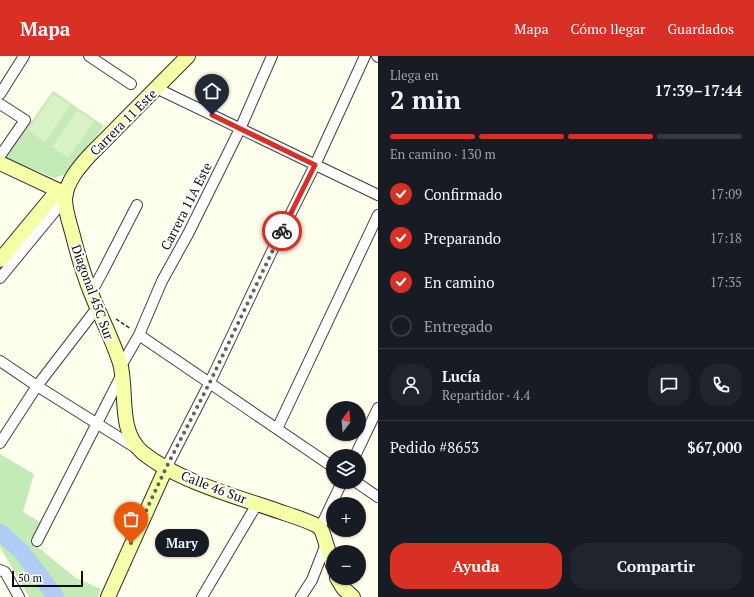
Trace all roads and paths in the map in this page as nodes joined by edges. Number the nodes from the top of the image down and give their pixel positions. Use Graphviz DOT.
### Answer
graph roads {
  1 [pos="24,56"];
  2 [pos="89,56"];
  3 [pos="188,56"];
  4 [pos="272,56"];
  5 [pos="365,56"];
  6 [pos="131,84"];
  7 [pos="156,88"];
  8 [pos="0,94"];
  9 [pos="0,104"];
  10 [pos="240,129"];
  11 [pos="0,156"];
  12 [pos="0,163"];
  13 [pos="315,165"];
  14 [pos="63,194"];
  15 [pos="378,195"];
  16 [pos="137,205"];
  17 [pos="378,215"];
  18 [pos="0,260"];
  19 [pos="0,278"];
  20 [pos="91,293"];
  21 [pos="97,308"];
  22 [pos="115,319"];
  23 [pos="139,335"];
  24 [pos="0,361"];
  25 [pos="121,370"];
  26 [pos="210,382"];
  27 [pos="37,386"];
  28 [pos="378,408"];
  29 [pos="97,424"];
  30 [pos="277,429"];
  31 [pos="0,443"];
  32 [pos="358,449"];
  33 [pos="141,451"];
  34 [pos="326,462"];
  35 [pos="166,468"];
  36 [pos="339,489"];
  37 [pos="366,489"];
  38 [pos="378,497"];
  39 [pos="257,504"];
  40 [pos="320,528"];
  41 [pos="37,541"];
  42 [pos="326,544"];
  43 [pos="2,571"];
  44 [pos="341,585"];
  45 [pos="18,597"];
  46 [pos="108,597"];
  47 [pos="202,597"];
  48 [pos="301,597"];
  49 [pos="353,597"];
  1 -- 8 [label="street"];
  2 -- 6 [label="street"];
  3 -- 7 [label="street, Carrera 11 Este"];
  4 -- 10 [label="street, Carrera 11A Este"];
  5 -- 13 [label="street"];
  7 -- 10 [label="street"];
  7 -- 14 [label="street, Carrera 11 Este"];
  9 -- 11 [label="street"];
  10 -- 13 [label="street"];
  10 -- 23 [label="street, Carrera 11A Este"];
  12 -- 14 [label="street"];
  13 -- 15 [label="street"];
  13 -- 26 [label="street"];
  14 -- 18 [label="street, Carrera 11 Este"];
  14 -- 19 [label="street, Carrera 11 Este"];
  14 -- 20 [label="street, Diagonal 45C Sur"];
  16 -- 20 [label="street"];
  17 -- 30 [label="street"];
  20 -- 21 [label="street, Diagonal 45C Sur"];
  21 -- 25 [label="street, Diagonal 45C Sur"];
  21 -- 27 [label="street"];
  22 -- 23 [label="path"];
  23 -- 25 [label="street, Carrera 11A Este"];
  23 -- 26 [label="street"];
  24 -- 27 [label="street, Calle 46 Sur"];
  25 -- 29 [label="street, Carrera 11A Este"];
  25 -- 33 [label="street"];
  26 -- 30 [label="street"];
  26 -- 35 [label="street"];
  27 -- 29 [label="street, Calle 46 Sur"];
  27 -- 31 [label="street"];
  28 -- 32 [label="street"];
  29 -- 33 [label="street, Calle 46 Sur"];
  29 -- 41 [label="street, Carrera 11A Este"];
  30 -- 34 [label="street"];
  33 -- 35 [label="street, Calle 46 Sur"];
  35 -- 39 [label="street, Calle 46 Sur"];
  35 -- 46 [label="street"];
  36 -- 40 [label="street"];
  37 -- 38 [label="street"];
  39 -- 40 [label="street, Calle 46 Sur"];
  39 -- 47 [label="street"];
  40 -- 42 [label="street"];
  42 -- 48 [label="street"];
  43 -- 45 [label="street"];
  44 -- 49 [label="street"];
}
